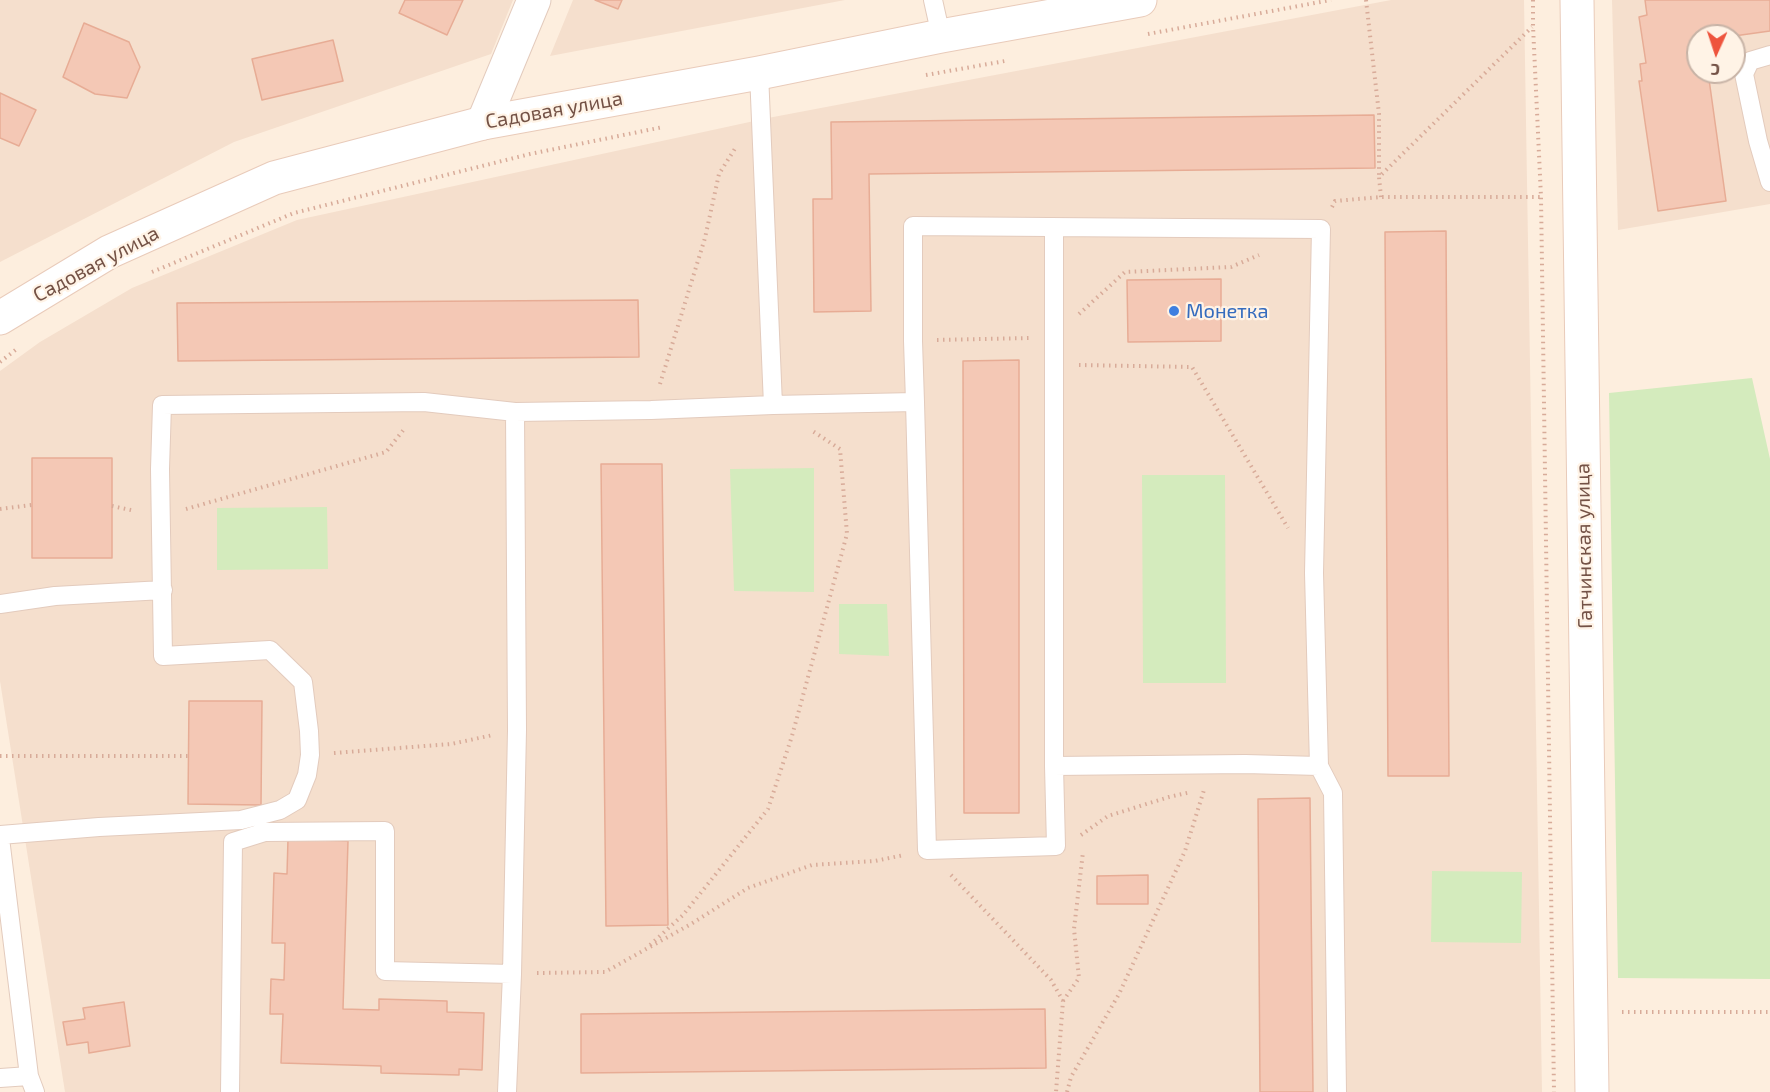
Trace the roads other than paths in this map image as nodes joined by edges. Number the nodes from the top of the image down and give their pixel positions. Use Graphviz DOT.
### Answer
graph roads {
  1 [pos="534,0"];
  2 [pos="933,0"];
  3 [pos="1577,0"];
  4 [pos="1131,1"];
  5 [pos="941,36"];
  6 [pos="1770,55"];
  7 [pos="759,73"];
  8 [pos="483,123"];
  9 [pos="1770,182"];
  10 [pos="1054,227"];
  11 [pos="0,318"];
  12 [pos="915,402"];
  13 [pos="773,405"];
  14 [pos="515,412"];
  15 [pos="163,590"];
  16 [pos="0,604"];
  17 [pos="1054,766"];
  18 [pos="1318,766"];
  19 [pos="0,836"];
  20 [pos="513,974"];
  21 [pos="0,1078"];
  22 [pos="32,1084"];
  23 [pos="230,1092"];
  24 [pos="507,1092"];
  25 [pos="1337,1092"];
  26 [pos="1592,1092"];
  1 -- 8 [label="street"];
  2 -- 5 [label="lane"];
  3 -- 26 [label="street, Гатчинская улица"];
  4 -- 5 [label="street, Садовая улица"];
  5 -- 7 [label="street, Садовая улица"];
  6 -- 9 [label="lane"];
  7 -- 8 [label="street, Садовая улица"];
  7 -- 13 [label="lane"];
  8 -- 11 [label="street, Садовая улица"];
  10 -- 12 [label="lane"];
  10 -- 17 [label="lane"];
  10 -- 18 [label="lane"];
  12 -- 13 [label="lane"];
  12 -- 17 [label="lane"];
  13 -- 14 [label="lane"];
  14 -- 15 [label="lane"];
  14 -- 20 [label="lane"];
  15 -- 16 [label="lane"];
  15 -- 19 [label="lane"];
  17 -- 18 [label="lane"];
  18 -- 25 [label="lane"];
  19 -- 22 [label="lane"];
  20 -- 23 [label="lane"];
  20 -- 24 [label="lane"];
  21 -- 22 [label="lane"];
}
